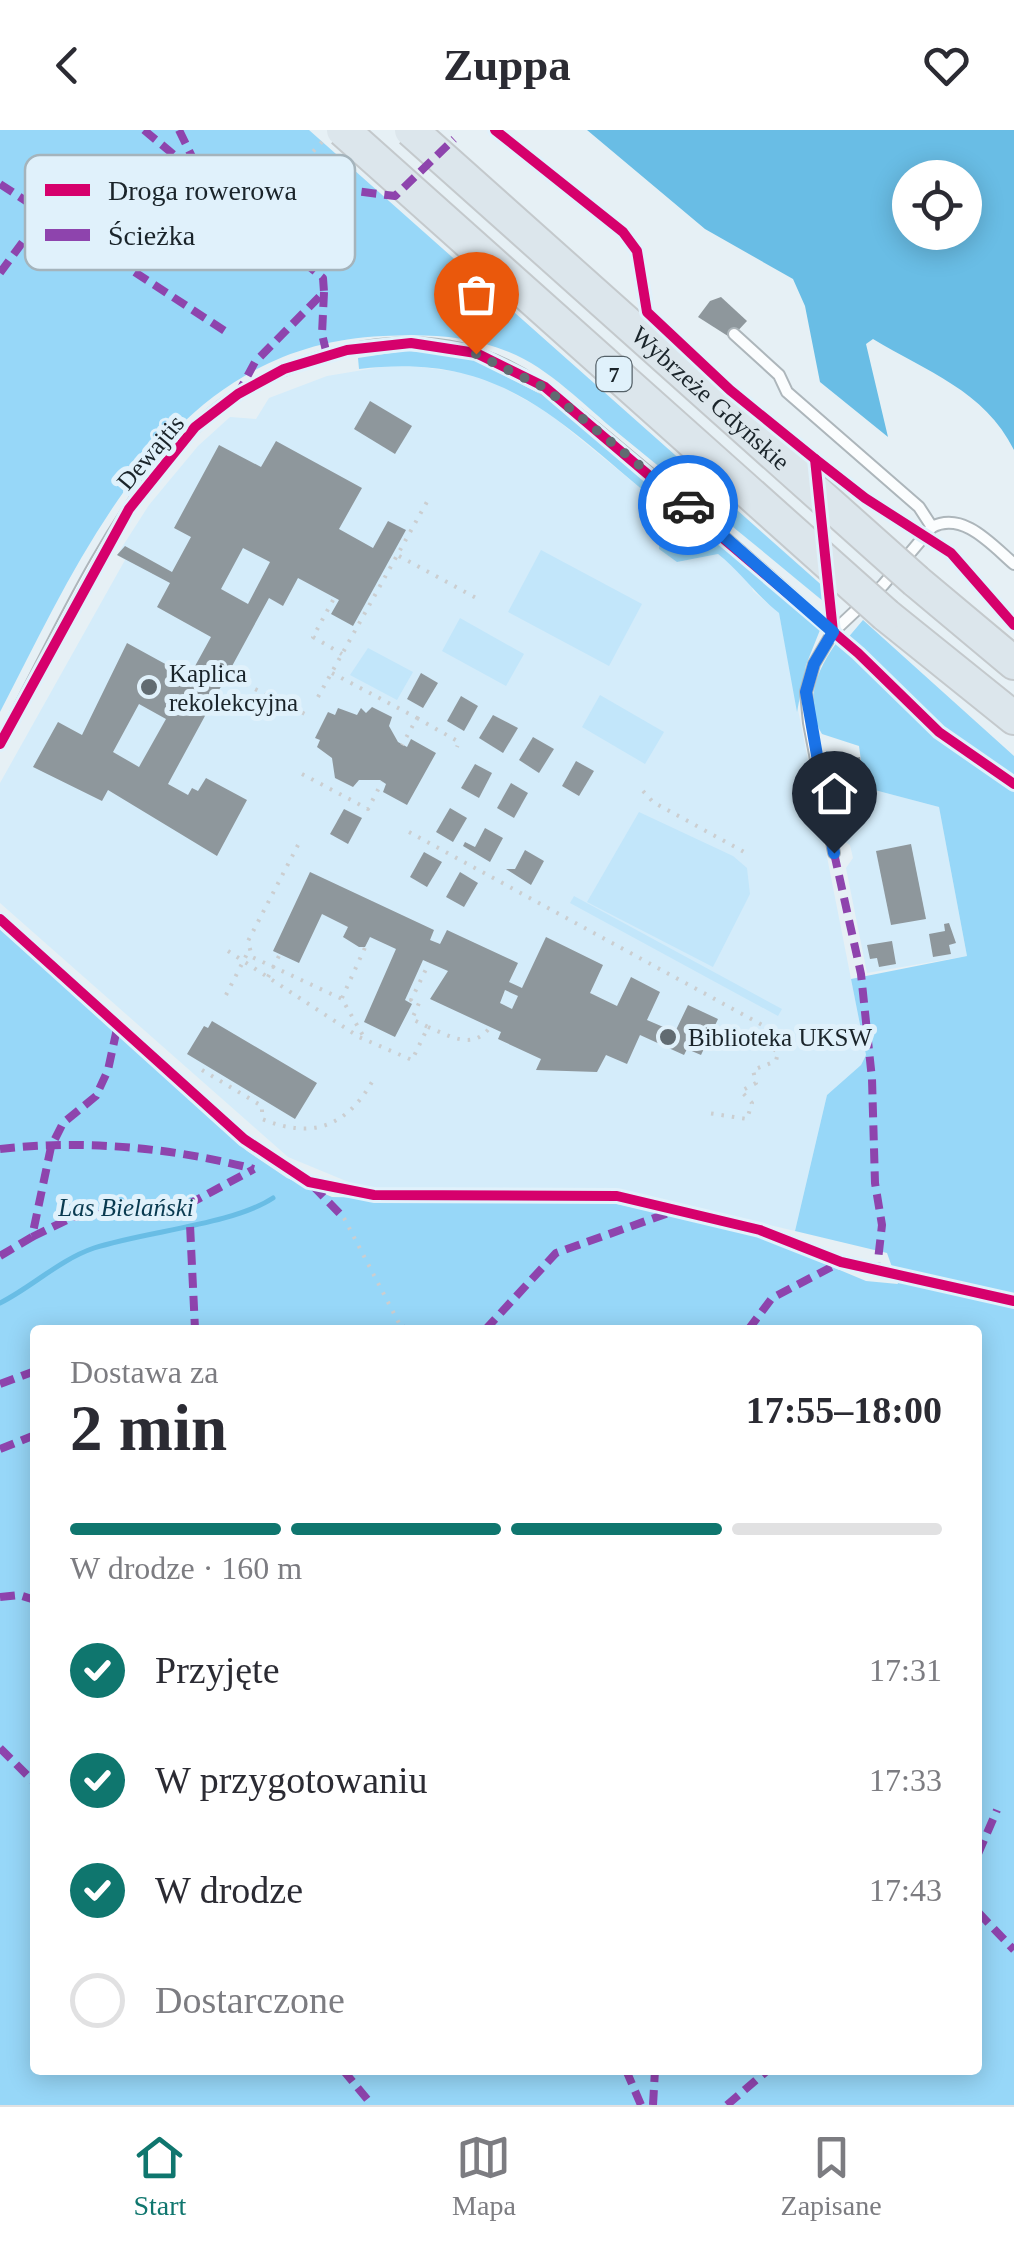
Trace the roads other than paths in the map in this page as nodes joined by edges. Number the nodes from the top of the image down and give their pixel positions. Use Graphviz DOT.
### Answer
graph roads {
  1 [pos="411,130"];
  2 [pos="335,133"];
  3 [pos="734,334"];
  4 [pos="932,527"];
  5 [pos="1014,564"];
  6 [pos="833,632"];
  7 [pos="1014,663"];
  8 [pos="1014,718"];
  9 [pos="0,744"];
  10 [pos="834,853"];
  1 -- 7 [label="highway, Wybrzeże Gdyńskie / 7, bridge"];
  2 -- 8 [label="highway, Wybrzeże Gdyńskie / 7, bridge"];
  3 -- 4 [label="lane"];
  4 -- 5 [label="lane"];
  4 -- 6 [label="lane"];
  6 -- 9 [label="lane, Dewajtis"];
  6 -- 10 [label="lane"];
}
